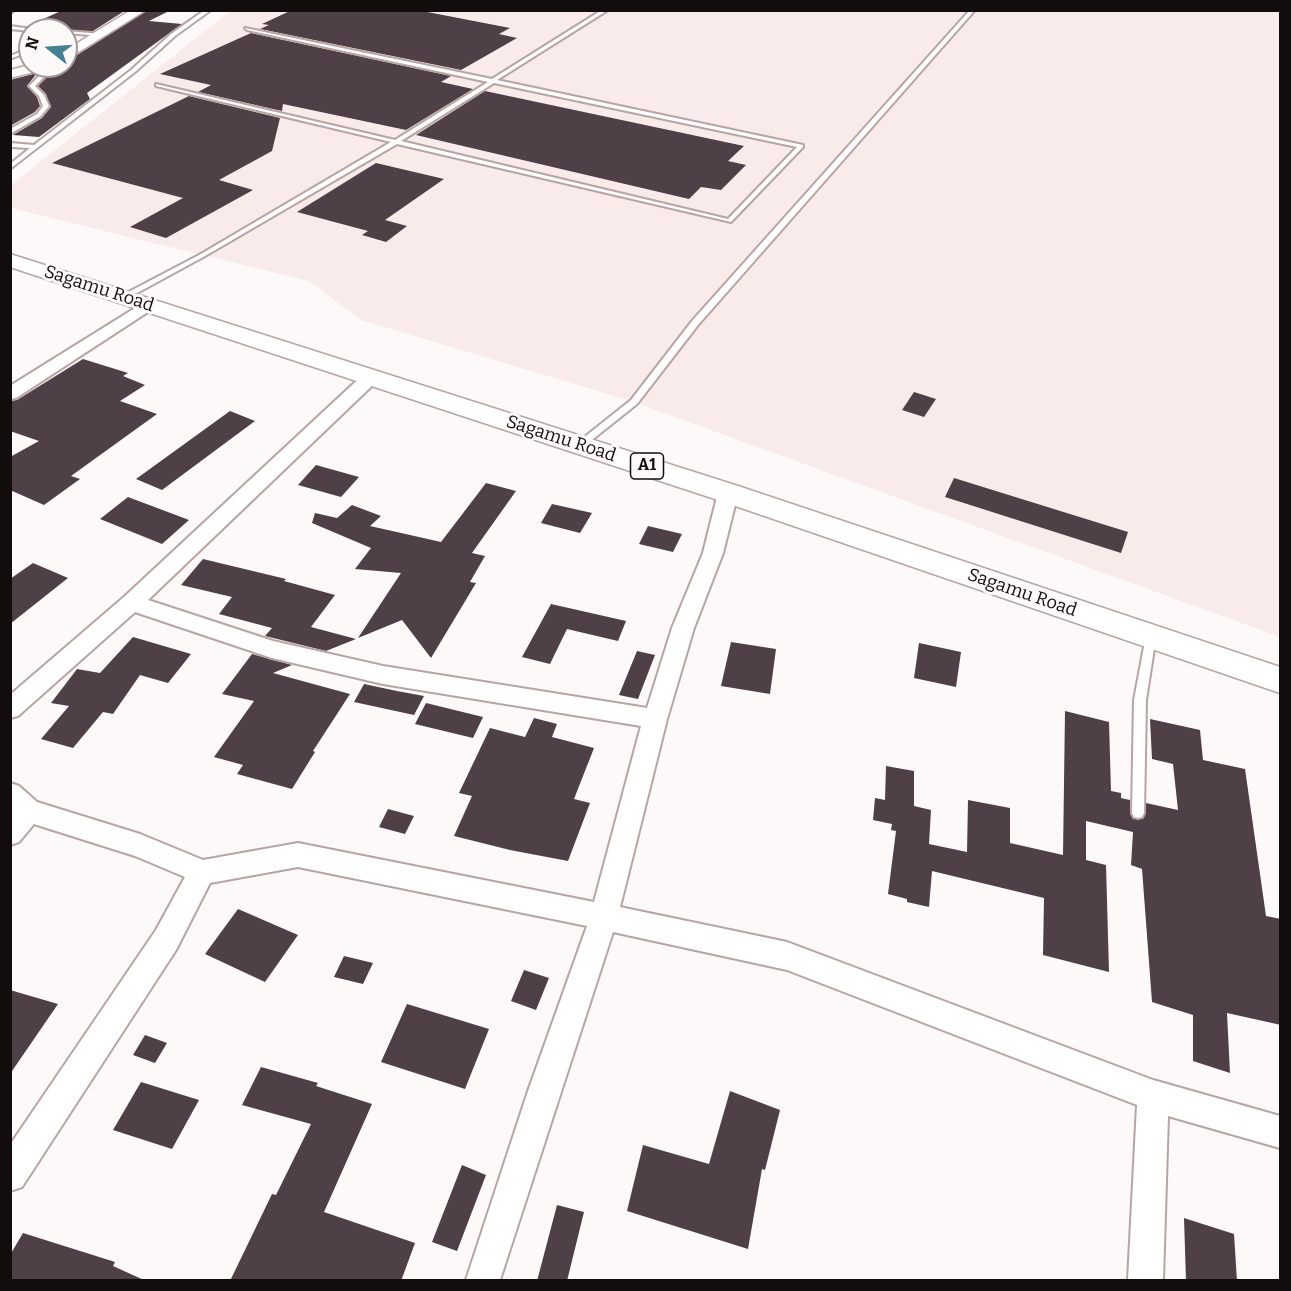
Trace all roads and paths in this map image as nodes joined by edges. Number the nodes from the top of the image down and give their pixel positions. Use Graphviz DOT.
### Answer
graph roads {
  1 [pos="140,10"];
  2 [pos="209,10"];
  3 [pos="606,10"];
  4 [pos="973,10"];
  5 [pos="247,29"];
  6 [pos="78,33"];
  7 [pos="102,35"];
  8 [pos="78,50"];
  9 [pos="40,78"];
  10 [pos="495,81"];
  11 [pos="158,85"];
  12 [pos="10,132"];
  13 [pos="397,141"];
  14 [pos="10,145"];
  15 [pos="36,147"];
  16 [pos="10,167"];
  17 [pos="11,261"];
  18 [pos="135,301"];
  19 [pos="370,377"];
  20 [pos="10,394"];
  21 [pos="580,445"];
  22 [pos="728,493"];
  23 [pos="132,603"];
  24 [pos="1151,636"];
  25 [pos="1281,680"];
  26 [pos="10,709"];
  27 [pos="655,719"];
  28 [pos="20,803"];
  29 [pos="1138,813"];
  30 [pos="10,834"];
  31 [pos="202,872"];
  32 [pos="604,917"];
  33 [pos="1153,1096"];
  34 [pos="1281,1132"];
  35 [pos="10,1175"];
  36 [pos="483,1281"];
  37 [pos="1146,1281"];
  1 -- 7 [label="street"];
  2 -- 15 [label="lane"];
  3 -- 10 [label="lane"];
  4 -- 21 [label="lane"];
  5 -- 10 [label="lane"];
  6 -- 7 [label="lane"];
  7 -- 8 [label="street"];
  9 -- 12 [label="lane"];
  10 -- 13 [label="lane"];
  10 -- 13 [label="lane"];
  11 -- 13 [label="lane"];
  13 -- 18 [label="lane"];
  14 -- 15 [label="lane"];
  15 -- 16 [label="lane"];
  17 -- 18 [label="highway, Sagamu Road / A1"];
  18 -- 19 [label="highway, Sagamu Road / A1"];
  18 -- 20 [label="street"];
  19 -- 21 [label="highway, Sagamu Road / A1"];
  19 -- 23 [label="street"];
  21 -- 22 [label="highway, Sagamu Road / A1"];
  22 -- 24 [label="highway, Sagamu Road / A1"];
  22 -- 27 [label="street"];
  23 -- 26 [label="street"];
  23 -- 27 [label="street"];
  24 -- 25 [label="highway, Sagamu Road / A1"];
  24 -- 29 [label="lane"];
  27 -- 32 [label="street"];
  28 -- 30 [label="street"];
  28 -- 31 [label="street"];
  31 -- 32 [label="street"];
  31 -- 35 [label="street"];
  32 -- 33 [label="street"];
  32 -- 36 [label="street"];
  33 -- 34 [label="street"];
  33 -- 37 [label="street"];
}
